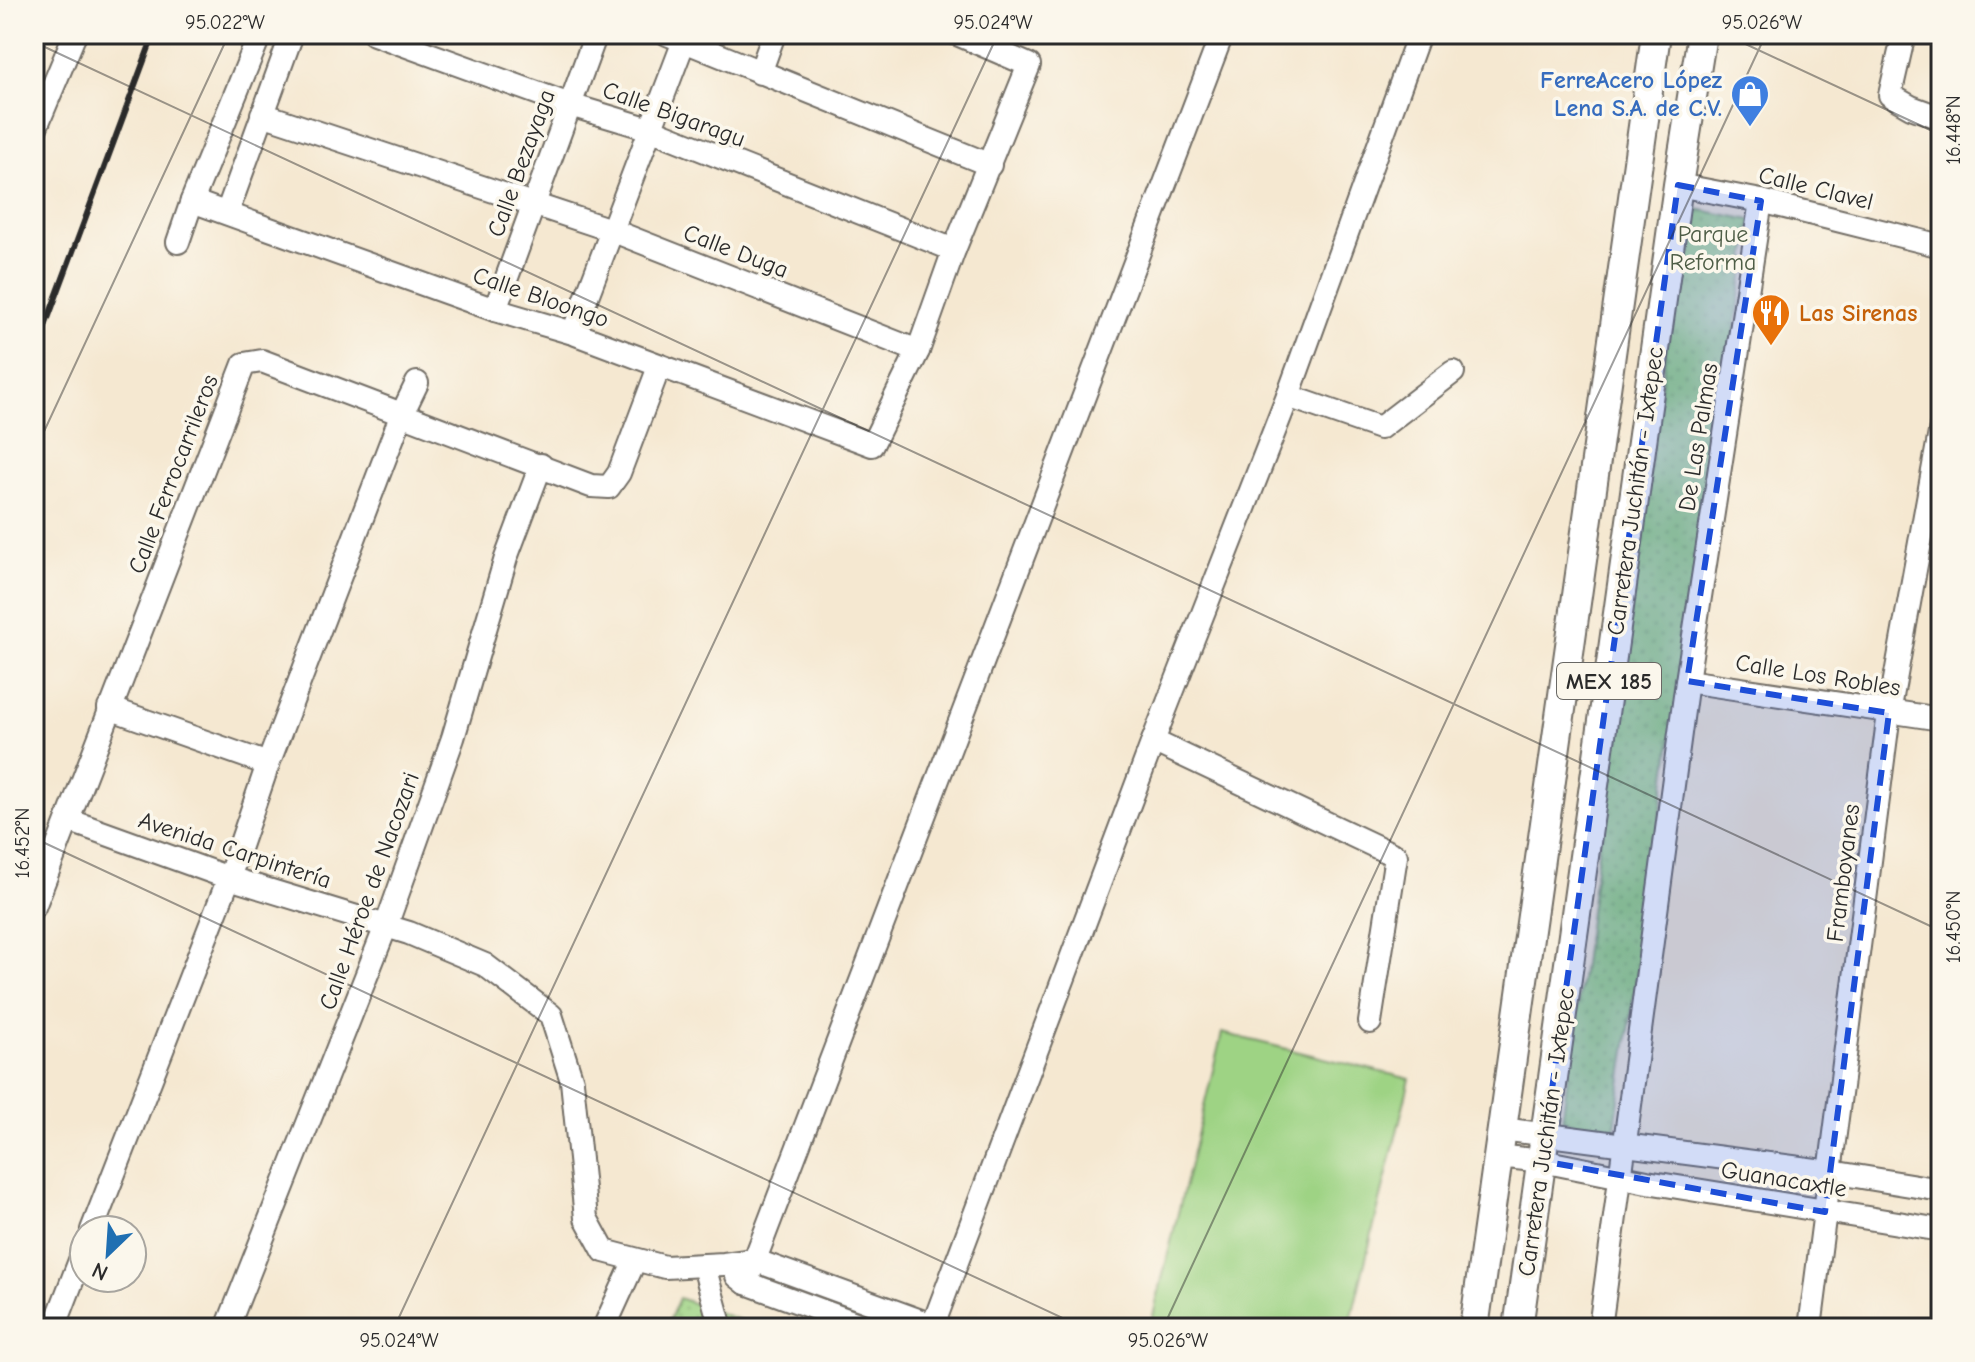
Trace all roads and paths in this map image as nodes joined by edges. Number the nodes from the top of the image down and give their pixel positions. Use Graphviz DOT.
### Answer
graph roads {
  1 [pos="75,34"];
  2 [pos="260,34"];
  3 [pos="292,34"];
  4 [pos="374,34"];
  5 [pos="596,34"];
  6 [pos="774,34"];
  7 [pos="957,34"];
  8 [pos="1222,34"];
  9 [pos="1419,34"];
  10 [pos="1656,34"];
  11 [pos="1702,34"];
  12 [pos="1904,34"];
  13 [pos="676,37"];
  14 [pos="760,73"];
  15 [pos="570,105"];
  16 [pos="262,114"];
  17 [pos="1941,118"];
  18 [pos="650,129"];
  19 [pos="34,132"];
  20 [pos="990,165"];
  21 [pos="1678,185"];
  22 [pos="192,201"];
  23 [pos="1761,201"];
  24 [pos="534,204"];
  25 [pos="227,213"];
  26 [pos="611,230"];
  27 [pos="178,242"];
  28 [pos="1941,246"];
  29 [pos="954,250"];
  30 [pos="495,310"];
  31 [pos="573,333"];
  32 [pos="918,351"];
  33 [pos="659,367"];
  34 [pos="1453,372"];
  35 [pos="417,383"];
  36 [pos="1288,396"];
  37 [pos="401,416"];
  38 [pos="1941,427"];
  39 [pos="541,465"];
  40 [pos="1687,681"];
  41 [pos="109,708"];
  42 [pos="1889,713"];
  43 [pos="1941,719"];
  44 [pos="1153,741"];
  45 [pos="268,764"];
  46 [pos="68,820"];
  47 [pos="229,878"];
  48 [pos="34,907"];
  49 [pos="386,926"];
  50 [pos="1370,1022"];
  51 [pos="1500,1142"];
  52 [pos="1623,1146"];
  53 [pos="1544,1147"];
  54 [pos="1831,1172"];
  55 [pos="1619,1176"];
  56 [pos="1941,1190"];
  57 [pos="1825,1212"];
  58 [pos="98,1214"];
  59 [pos="1941,1230"];
  60 [pos="635,1260"];
  61 [pos="754,1260"];
  62 [pos="714,1265"];
  63 [pos="746,1283"];
  64 [pos="68,1292"];
  65 [pos="935,1327"];
  66 [pos="54,1328"];
  67 [pos="227,1328"];
  68 [pos="604,1328"];
  69 [pos="721,1328"];
  70 [pos="869,1328"];
  71 [pos="1474,1328"];
  72 [pos="1518,1328"];
  73 [pos="1600,1328"];
  74 [pos="1810,1328"];
  1 -- 19 [label="street"];
  2 -- 22 [label="street"];
  3 -- 16 [label="street"];
  4 -- 15 [label="street, Calle Bigaragu"];
  5 -- 15 [label="street, Calle Bezayaga"];
  6 -- 14 [label="street"];
  7 -- 20 [label="street"];
  8 -- 61 [label="street"];
  9 -- 36 [label="street"];
  10 -- 51 [label="main road, Carretera Juchitán - Ixtepec / MEX 185"];
  11 -- 21 [label="main road, Carretera Juchitán - Ixtepec / MEX 185"];
  12 -- 17 [label="street"];
  13 -- 14 [label="street"];
  13 -- 18 [label="street"];
  14 -- 20 [label="street"];
  15 -- 18 [label="street, Calle Bigaragu"];
  15 -- 24 [label="street, Calle Bezayaga"];
  16 -- 24 [label="street, Calle Duga"];
  16 -- 25 [label="street"];
  18 -- 26 [label="street"];
  18 -- 29 [label="street, Calle Bigaragu"];
  20 -- 29 [label="street"];
  21 -- 23 [label="street, Calle Clavel"];
  21 -- 53 [label="main road, Carretera Juchitán - Ixtepec / MEX 185"];
  22 -- 25 [label="street, Calle Bloongo"];
  22 -- 27 [label="street"];
  23 -- 28 [label="street, Calle Clavel"];
  23 -- 40 [label="street, De Las Palmas"];
  24 -- 26 [label="street, Calle Duga"];
  24 -- 30 [label="street, Calle Bezayaga"];
  25 -- 30 [label="street, Calle Bloongo"];
  26 -- 31 [label="street"];
  26 -- 32 [label="street, Calle Duga"];
  29 -- 32 [label="street"];
  30 -- 31 [label="street, Calle Bloongo"];
  31 -- 33 [label="street, Calle Bloongo"];
  32 -- 33 [label="street, Calle Bloongo"];
  33 -- 39 [label="street, Calle Ferrocarrileros"];
  34 -- 36 [label="street"];
  35 -- 37 [label="street"];
  36 -- 44 [label="street"];
  37 -- 39 [label="street, Calle Ferrocarrileros"];
  37 -- 41 [label="street, Calle Ferrocarrileros"];
  37 -- 45 [label="street"];
  38 -- 42 [label="street, Framboyanes"];
  39 -- 49 [label="street, Calle Héroe de Nacozari"];
  40 -- 42 [label="street, Calle Los Robles"];
  40 -- 52 [label="street, De Las Palmas"];
  41 -- 45 [label="street"];
  41 -- 46 [label="street, Calle Ferrocarrileros"];
  42 -- 43 [label="street, Calle Los Robles"];
  42 -- 54 [label="street, Framboyanes"];
  44 -- 50 [label="street"];
  44 -- 65 [label="street"];
  45 -- 47 [label="street"];
  46 -- 47 [label="street, Avenida Carpintería"];
  46 -- 48 [label="street, Calle Ferrocarrileros"];
  47 -- 49 [label="street, Avenida Carpintería"];
  47 -- 58 [label="street"];
  49 -- 60 [label="street, Avenida Carpintería"];
  49 -- 67 [label="street, Calle Héroe de Nacozari"];
  51 -- 53 [label="street"];
  51 -- 71 [label="main road, Carretera Juchitán - Ixtepec / MEX 185"];
  52 -- 53 [label="street, Guanacaxtle"];
  52 -- 54 [label="street, Guanacaxtle"];
  52 -- 55 [label="street, De Las Palmas"];
  53 -- 55 [label="street, Guanacaxtle"];
  53 -- 72 [label="main road, Carretera Juchitán - Ixtepec / MEX 185"];
  54 -- 56 [label="street, Guanacaxtle"];
  54 -- 57 [label="street, Framboyanes"];
  55 -- 57 [label="street, Guanacaxtle"];
  55 -- 73 [label="street, De Las Palmas"];
  57 -- 59 [label="street, Guanacaxtle"];
  57 -- 74 [label="street, Framboyanes"];
  60 -- 62 [label="street"];
  60 -- 68 [label="street"];
  61 -- 62 [label="street"];
  61 -- 63 [label="street"];
  61 -- 65 [label="street"];
  62 -- 63 [label="street"];
  62 -- 69 [label="street"];
  63 -- 70 [label="street"];
  64 -- 66 [label="street"];
}
